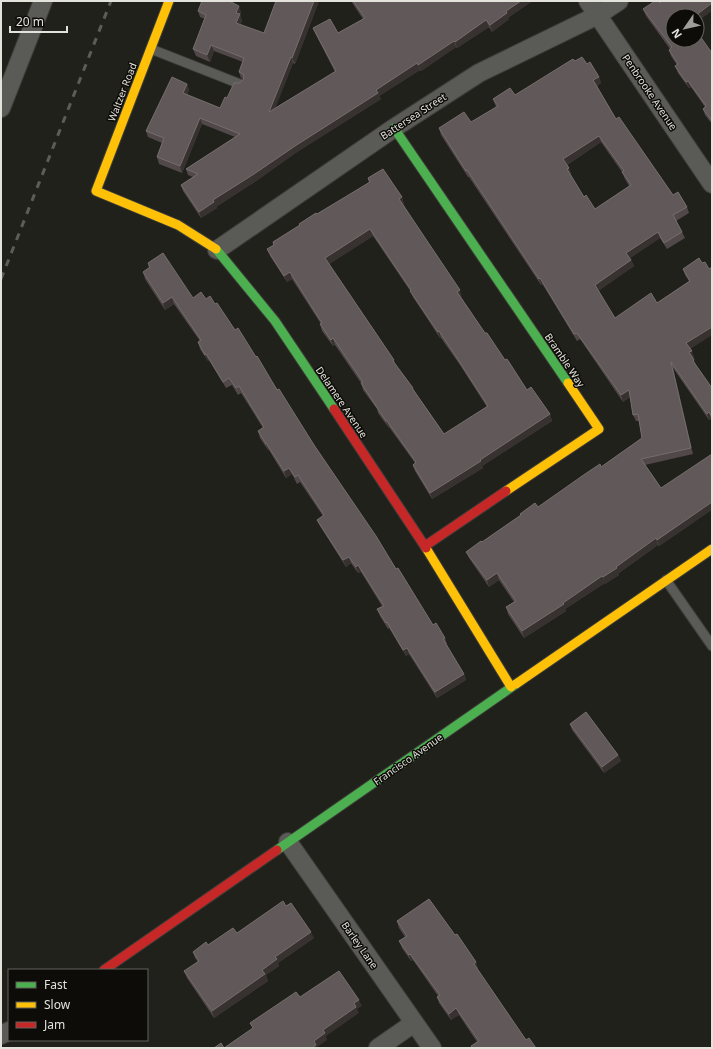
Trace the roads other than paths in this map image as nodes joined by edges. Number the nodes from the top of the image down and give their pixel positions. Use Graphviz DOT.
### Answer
graph roads {
  1 [pos="43,1"];
  2 [pos="169,1"];
  3 [pos="619,1"];
  4 [pos="593,8"];
  5 [pos="151,49"];
  6 [pos="240,84"];
  7 [pos="1,108"];
  8 [pos="394,128"];
  9 [pos="712,184"];
  10 [pos="96,191"];
  11 [pos="218,250"];
  12 [pos="424,546"];
  13 [pos="712,549"];
  14 [pos="666,580"];
  15 [pos="712,646"];
  16 [pos="511,687"];
  17 [pos="288,842"];
  18 [pos="105,969"];
  19 [pos="414,1023"];
  20 [pos="378,1048"];
  21 [pos="432,1048"];
  1 -- 7 [label="street"];
  2 -- 5 [label="street, Waltzer Road"];
  3 -- 4 [label="street, Battersea Street"];
  4 -- 8 [label="street, Battersea Street"];
  4 -- 9 [label="street, Penbrooke Avenue"];
  5 -- 6 [label="lane"];
  5 -- 10 [label="street, Waltzer Road"];
  8 -- 11 [label="street, Battersea Street"];
  8 -- 12 [label="street, Bramble Way"];
  10 -- 11 [label="street, Delamere Avenue"];
  11 -- 12 [label="street, Delamere Avenue"];
  12 -- 16 [label="street, Delamere Avenue"];
  13 -- 14 [label="street, Francisco Avenue"];
  14 -- 15 [label="lane"];
  14 -- 16 [label="street, Francisco Avenue"];
  16 -- 17 [label="street, Francisco Avenue"];
  17 -- 18 [label="street, Francisco Avenue"];
  17 -- 19 [label="street, Barley Lane"];
  19 -- 20 [label="street"];
  19 -- 21 [label="street, Barley Lane"];
}
